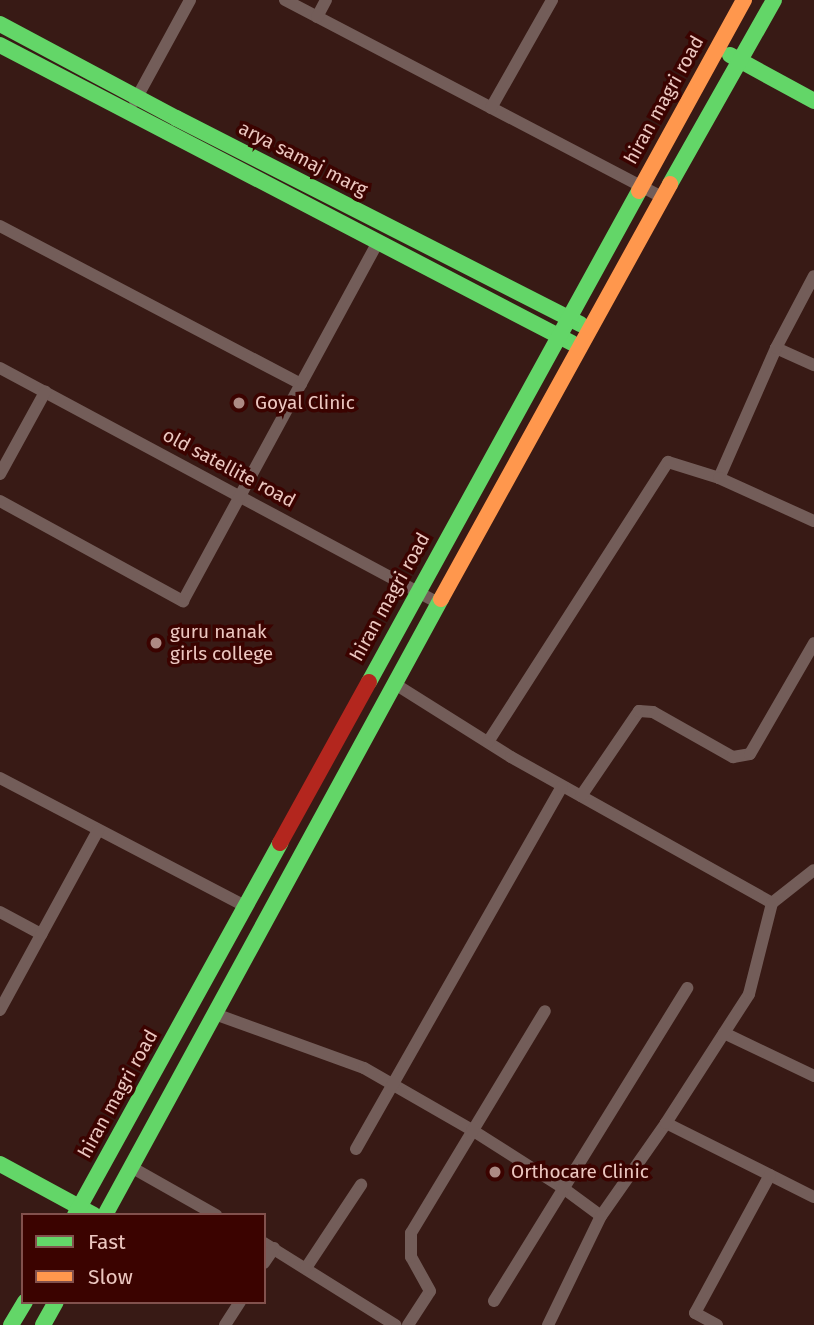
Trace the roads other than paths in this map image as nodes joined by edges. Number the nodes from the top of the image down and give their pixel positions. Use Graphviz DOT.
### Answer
graph roads {
  1 [pos="190,0"];
  2 [pos="285,0"];
  3 [pos="326,0"];
  4 [pos="552,0"];
  5 [pos="744,0"];
  6 [pos="775,0"];
  7 [pos="317,17"];
  8 [pos="0,24"];
  9 [pos="0,45"];
  10 [pos="717,48"];
  11 [pos="740,61"];
  12 [pos="814,101"];
  13 [pos="133,104"];
  14 [pos="491,108"];
  15 [pos="640,187"];
  16 [pos="663,198"];
  17 [pos="0,226"];
  18 [pos="378,242"];
  19 [pos="814,276"];
  20 [pos="568,317"];
  21 [pos="589,328"];
  22 [pos="558,336"];
  23 [pos="579,347"];
  24 [pos="776,348"];
  25 [pos="814,365"];
  26 [pos="0,368"];
  27 [pos="301,384"];
  28 [pos="45,392"];
  29 [pos="0,474"];
  30 [pos="719,478"];
  31 [pos="240,495"];
  32 [pos="0,501"];
  33 [pos="814,521"];
  34 [pos="418,590"];
  35 [pos="439,603"];
  36 [pos="814,643"];
  37 [pos="395,684"];
  38 [pos="488,742"];
  39 [pos="0,778"];
  40 [pos="562,786"];
  41 [pos="580,796"];
  42 [pos="98,830"];
  43 [pos="814,870"];
  44 [pos="772,903"];
  45 [pos="245,906"];
  46 [pos="0,912"];
  47 [pos="41,934"];
  48 [pos="687,988"];
  49 [pos="0,1010"];
  50 [pos="545,1011"];
  51 [pos="215,1014"];
  52 [pos="724,1033"];
  53 [pos="814,1075"];
  54 [pos="393,1085"];
  55 [pos="666,1123"];
  56 [pos="472,1129"];
  57 [pos="356,1149"];
  58 [pos="0,1164"];
  59 [pos="131,1167"];
  60 [pos="771,1175"];
  61 [pos="361,1185"];
  62 [pos="563,1188"];
  63 [pos="814,1196"];
  64 [pos="83,1212"];
  65 [pos="106,1213"];
  66 [pos="212,1213"];
  67 [pos="601,1216"];
  68 [pos="269,1245"];
  69 [pos="306,1268"];
  70 [pos="494,1301"];
  71 [pos="24,1304"];
  72 [pos="55,1304"];
  73 [pos="239,1304"];
  74 [pos="12,1325"];
  75 [pos="43,1325"];
  76 [pos="225,1325"];
  77 [pos="395,1325"];
  78 [pos="408,1325"];
  79 [pos="548,1325"];
  80 [pos="717,1325"];
  1 -- 13 [label="street"];
  2 -- 7 [label="street"];
  3 -- 7 [label="street"];
  4 -- 14 [label="street"];
  5 -- 10 [label="street, hiran magri road"];
  6 -- 11 [label="street"];
  7 -- 14 [label="street"];
  8 -- 13 [label="street, arya samaj marg"];
  9 -- 13 [label="street"];
  10 -- 11 [label="street"];
  10 -- 15 [label="street, hiran magri road"];
  11 -- 12 [label="street"];
  11 -- 16 [label="street"];
  13 -- 18 [label="street"];
  13 -- 20 [label="street, arya samaj marg"];
  14 -- 15 [label="street"];
  15 -- 16 [label="street"];
  15 -- 20 [label="street, hiran magri road"];
  16 -- 21 [label="street"];
  17 -- 27 [label="street"];
  18 -- 22 [label="street"];
  18 -- 27 [label="street"];
  19 -- 24 [label="street"];
  20 -- 21 [label="street, arya samaj marg"];
  20 -- 22 [label="street, hiran magri road"];
  21 -- 23 [label="street"];
  22 -- 23 [label="street"];
  22 -- 34 [label="street, hiran magri road"];
  23 -- 35 [label="street"];
  24 -- 25 [label="street"];
  24 -- 30 [label="street"];
  26 -- 28 [label="street, old satellite road"];
  27 -- 31 [label="street"];
  28 -- 29 [label="street"];
  28 -- 31 [label="street, old satellite road"];
  30 -- 33 [label="street"];
  30 -- 38 [label="street"];
  31 -- 32 [label="street"];
  31 -- 34 [label="street, old satellite road"];
  34 -- 35 [label="street, old satellite road"];
  34 -- 45 [label="street, hiran magri road"];
  35 -- 37 [label="street"];
  36 -- 41 [label="street"];
  37 -- 38 [label="street"];
  37 -- 51 [label="street"];
  38 -- 40 [label="street"];
  39 -- 42 [label="street"];
  40 -- 41 [label="street"];
  40 -- 54 [label="street"];
  41 -- 44 [label="street"];
  42 -- 45 [label="street"];
  42 -- 47 [label="street"];
  43 -- 44 [label="street"];
  44 -- 52 [label="street"];
  45 -- 64 [label="street, hiran magri road"];
  46 -- 47 [label="street"];
  47 -- 49 [label="street"];
  48 -- 62 [label="street"];
  50 -- 56 [label="street"];
  51 -- 54 [label="street"];
  51 -- 59 [label="street"];
  52 -- 53 [label="street"];
  52 -- 55 [label="street"];
  54 -- 56 [label="street"];
  54 -- 57 [label="street"];
  55 -- 60 [label="street"];
  55 -- 67 [label="street"];
  56 -- 62 [label="street"];
  56 -- 78 [label="street"];
  58 -- 64 [label="street"];
  59 -- 65 [label="street"];
  59 -- 66 [label="street"];
  60 -- 63 [label="street"];
  60 -- 80 [label="street"];
  61 -- 69 [label="street"];
  62 -- 67 [label="street"];
  62 -- 70 [label="street"];
  67 -- 79 [label="street"];
  68 -- 69 [label="street"];
  69 -- 77 [label="street"];
  71 -- 74 [label="street"];
  72 -- 75 [label="street"];
  73 -- 76 [label="street"];
}
